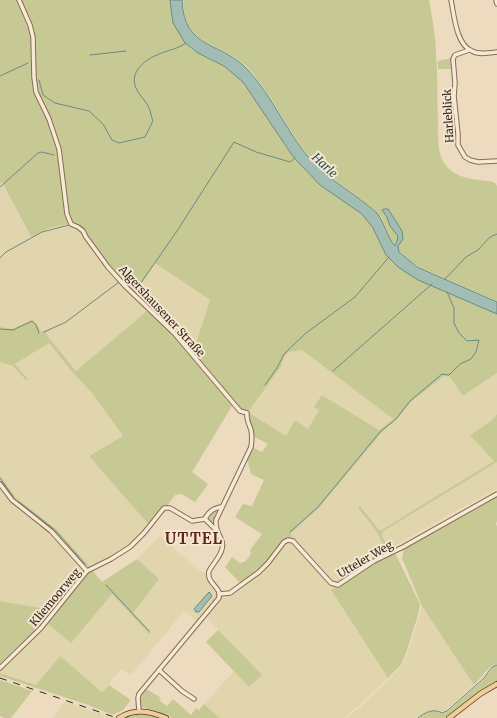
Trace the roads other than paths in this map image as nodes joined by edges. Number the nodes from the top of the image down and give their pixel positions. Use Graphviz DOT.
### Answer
graph roads {
  1 [pos="19,0"];
  2 [pos="451,0"];
  3 [pos="496,0"];
  4 [pos="497,4"];
  5 [pos="469,50"];
  6 [pos="497,52"];
  7 [pos="497,161"];
  8 [pos="0,484"];
  9 [pos="497,494"];
  10 [pos="221,507"];
  11 [pos="205,519"];
  12 [pos="216,530"];
  13 [pos="87,571"];
  14 [pos="220,594"];
  15 [pos="0,668"];
  16 [pos="159,670"];
  17 [pos="497,684"];
  18 [pos="194,699"];
  19 [pos="139,711"];
  20 [pos="119,718"];
  21 [pos="166,718"];
  22 [pos="449,718"];
  1 -- 10 [label="street, Algershausener Straße"];
  2 -- 5 [label="street"];
  3 -- 4 [label="street"];
  5 -- 6 [label="street"];
  5 -- 7 [label="street, Harleblick"];
  8 -- 13 [label="street"];
  9 -- 14 [label="street, Utteler Weg"];
  10 -- 11 [label="street"];
  10 -- 12 [label="street, Algershausener Straße"];
  11 -- 12 [label="street"];
  11 -- 13 [label="street, Kliemoorweg"];
  12 -- 14 [label="street, Algershausener Straße"];
  13 -- 15 [label="street, Kliemoorweg"];
  14 -- 16 [label="street"];
  16 -- 18 [label="street"];
  16 -- 19 [label="street"];
  17 -- 22 [label="main road"];
  19 -- 20 [label="main road"];
  19 -- 21 [label="main road"];
}
